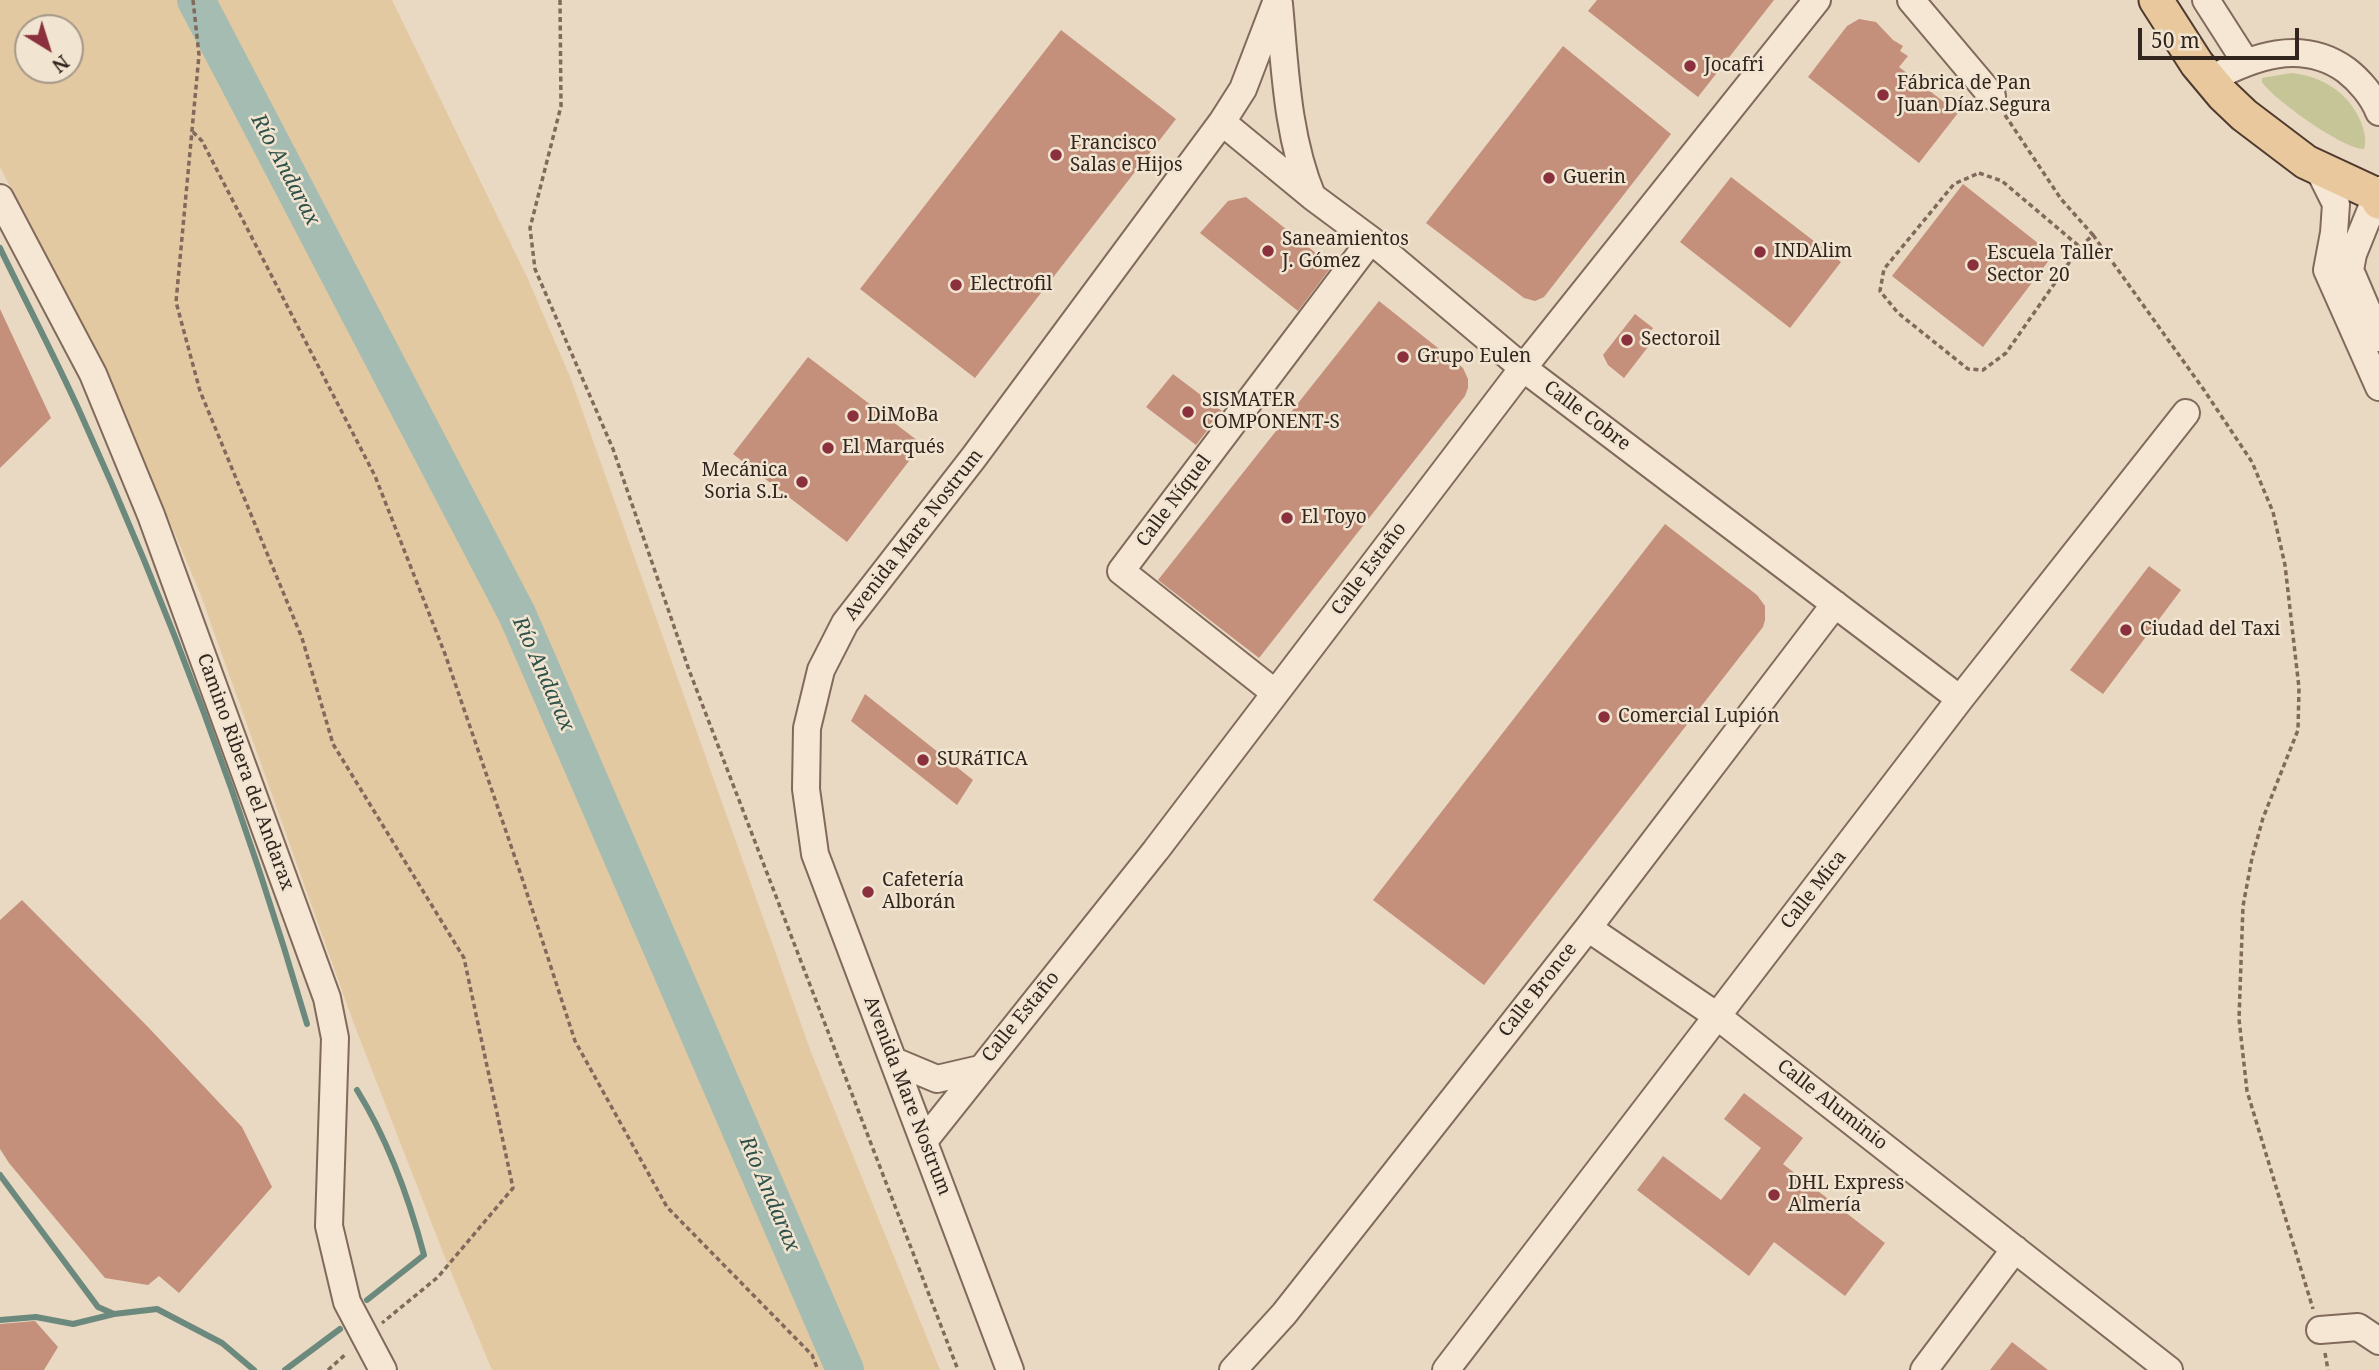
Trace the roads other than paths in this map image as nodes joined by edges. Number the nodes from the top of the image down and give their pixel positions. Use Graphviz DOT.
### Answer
graph roads {
  1 [pos="1278,0"];
  2 [pos="1817,0"];
  3 [pos="1910,0"];
  4 [pos="2156,0"];
  5 [pos="2206,0"];
  6 [pos="2245,61"];
  7 [pos="2210,80"];
  8 [pos="2367,81"];
  9 [pos="1992,96"];
  10 [pos="2379,112"];
  11 [pos="1222,122"];
  12 [pos="2319,170"];
  13 [pos="2378,195"];
  14 [pos="1313,197"];
  15 [pos="0,198"];
  16 [pos="2371,237"];
  17 [pos="1371,240"];
  18 [pos="2379,338"];
  19 [pos="1523,368"];
  20 [pos="2379,387"];
  21 [pos="2186,413"];
  22 [pos="1835,604"];
  23 [pos="1274,692"];
  24 [pos="1960,699"];
  25 [pos="1588,928"];
  26 [pos="1717,1016"];
  27 [pos="894,1061"];
  28 [pos="980,1069"];
  29 [pos="924,1141"];
  30 [pos="2015,1249"];
  31 [pos="2320,1330"];
  32 [pos="2379,1341"];
  33 [pos="383,1370"];
  34 [pos="1010,1370"];
  35 [pos="1233,1370"];
  36 [pos="1446,1370"];
  37 [pos="1924,1370"];
  38 [pos="2169,1370"];
  1 -- 11 [label="street, Avenida Mare Nostrum"];
  1 -- 14 [label="street, Avenida Mare Nostrum"];
  2 -- 19 [label="street, Calle Estaño"];
  3 -- 9 [label="street"];
  4 -- 7 [label="main road"];
  5 -- 6 [label="street"];
  6 -- 7 [label="street"];
  6 -- 8 [label="street"];
  7 -- 12 [label="main road"];
  8 -- 10 [label="street"];
  11 -- 14 [label="street, Calle Cobre"];
  11 -- 27 [label="street, Avenida Mare Nostrum"];
  12 -- 13 [label="main road"];
  12 -- 20 [label="street"];
  13 -- 16 [label="street"];
  14 -- 17 [label="street, Calle Cobre"];
  15 -- 33 [label="street, Camino Ribera del Andarax"];
  16 -- 18 [label="street"];
  17 -- 19 [label="street, Calle Cobre"];
  17 -- 23 [label="street, Calle Níquel"];
  19 -- 22 [label="street, Calle Cobre"];
  19 -- 23 [label="street, Calle Estaño"];
  21 -- 24 [label="street, Calle Mica"];
  22 -- 24 [label="street, Calle Cobre"];
  22 -- 25 [label="street, Calle Bronce"];
  23 -- 28 [label="street, Calle Estaño"];
  24 -- 26 [label="street, Calle Mica"];
  25 -- 26 [label="street, Calle Aluminio"];
  25 -- 35 [label="street, Calle Bronce"];
  26 -- 30 [label="street, Calle Aluminio"];
  26 -- 36 [label="street, Calle Mica"];
  27 -- 28 [label="street"];
  27 -- 29 [label="street, Avenida Mare Nostrum"];
  28 -- 29 [label="street, Calle Estaño"];
  29 -- 34 [label="street, Avenida Mare Nostrum"];
  30 -- 37 [label="street"];
  30 -- 38 [label="street, Calle Aluminio"];
  31 -- 32 [label="street"];
}
